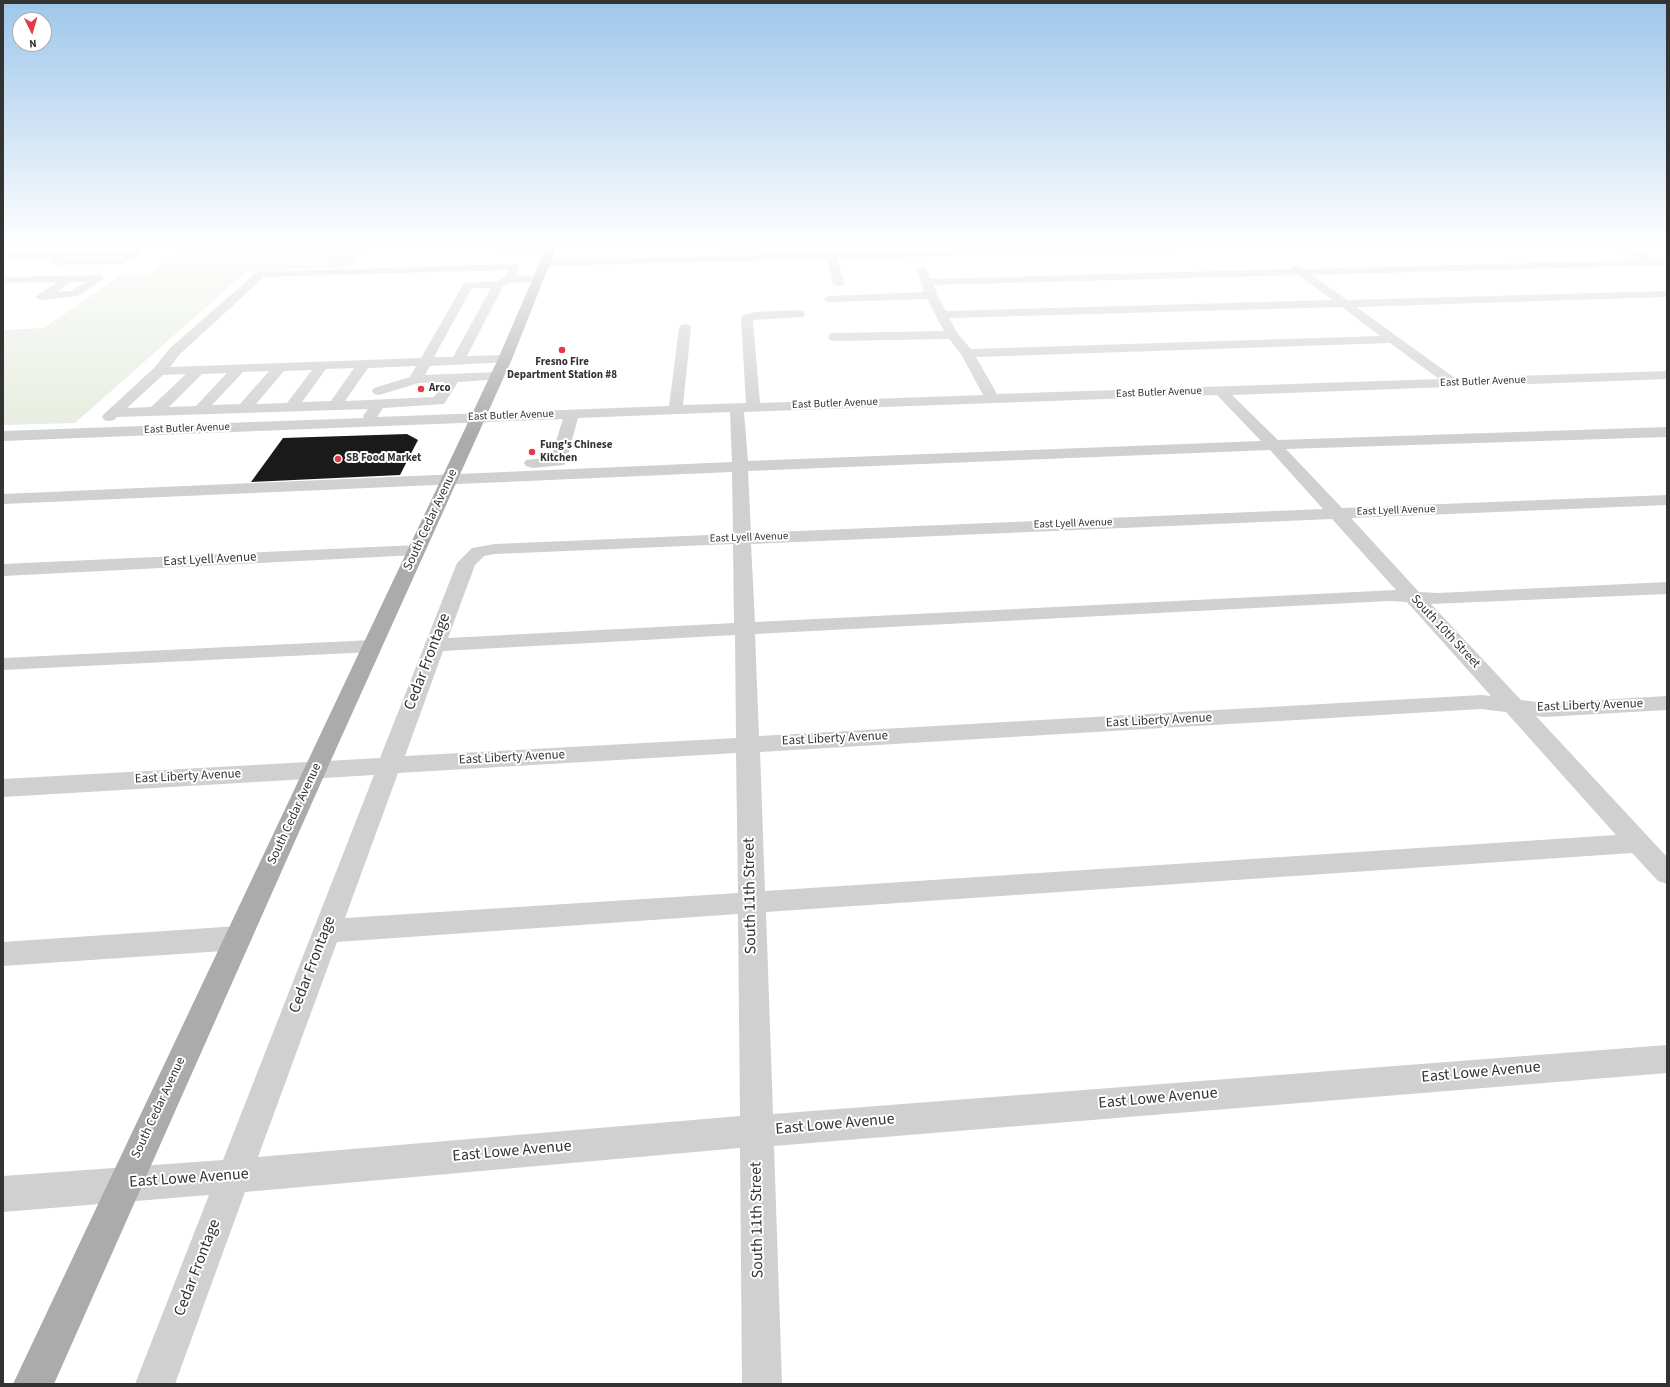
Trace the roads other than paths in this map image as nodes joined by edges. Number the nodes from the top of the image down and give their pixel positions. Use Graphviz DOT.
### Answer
graph roads {
  1 [pos="223,308"];
  2 [pos="455,308"];
  3 [pos="488,308"];
  4 [pos="526,308"];
  5 [pos="938,308"];
  6 [pos="1165,308"];
  7 [pos="1350,308"];
  8 [pos="799,314"];
  9 [pos="941,315"];
  10 [pos="686,328"];
  11 [pos="952,335"];
  12 [pos="834,338"];
  13 [pos="1392,339"];
  14 [pos="967,353"];
  15 [pos="505,359"];
  16 [pos="458,360"];
  17 [pos="424,362"];
  18 [pos="364,364"];
  19 [pos="322,366"];
  20 [pos="280,367"];
  21 [pos="239,368"];
  22 [pos="199,369"];
  23 [pos="159,371"];
  24 [pos="1667,375"];
  25 [pos="497,376"];
  26 [pos="453,378"];
  27 [pos="415,380"];
  28 [pos="1453,383"];
  29 [pos="1221,391"];
  30 [pos="378,397"];
  31 [pos="992,399"];
  32 [pos="422,402"];
  33 [pos="336,404"];
  34 [pos="322,405"];
  35 [pos="292,406"];
  36 [pos="745,407"];
  37 [pos="245,408"];
  38 [pos="201,409"];
  39 [pos="676,410"];
  40 [pos="156,411"];
  41 [pos="114,413"];
  42 [pos="572,413"];
  43 [pos="478,417"];
  44 [pos="412,420"];
  45 [pos="366,422"];
  46 [pos="307,425"];
  47 [pos="1667,432"];
  48 [pos="92,433"];
  49 [pos="3,436"];
  50 [pos="1274,445"];
  51 [pos="740,467"];
  52 [pos="453,472"];
  53 [pos="3,499"];
  54 [pos="1667,500"];
  55 [pos="1336,514"];
  56 [pos="743,538"];
  57 [pos="417,550"];
  58 [pos="478,552"];
  59 [pos="3,570"];
  60 [pos="1667,588"];
  61 [pos="1412,596"];
  62 [pos="745,628"];
  63 [pos="435,645"];
  64 [pos="372,646"];
  65 [pos="3,664"];
  66 [pos="1667,704"];
  67 [pos="1513,705"];
  68 [pos="748,744"];
  69 [pos="389,765"];
  70 [pos="315,769"];
  71 [pos="3,788"];
  72 [pos="1637,843"];
  73 [pos="1664,868"];
  74 [pos="752,902"];
  75 [pos="326,931"];
  76 [pos="238,938"];
  77 [pos="3,954"];
  78 [pos="1667,1059"];
  79 [pos="756,1131"];
  80 [pos="234,1176"];
  81 [pos="125,1184"];
  82 [pos="3,1194"];
  83 [pos="33,1384"];
  84 [pos="155,1384"];
  85 [pos="762,1384"];
  1 -- 23 [label="street"];
  2 -- 17 [label="street"];
  3 -- 16 [label="street"];
  4 -- 15 [label="main road, South Cedar Avenue"];
  5 -- 9 [label="street"];
  6 -- 9 [label="street"];
  7 -- 13 [label="street"];
  8 -- 36 [label="street, South 11th Street"];
  9 -- 11 [label="street"];
  10 -- 39 [label="street"];
  11 -- 12 [label="street"];
  11 -- 14 [label="street"];
  13 -- 14 [label="street"];
  13 -- 28 [label="street"];
  14 -- 31 [label="street"];
  15 -- 16 [label="street"];
  15 -- 25 [label="main road, South Cedar Avenue"];
  16 -- 17 [label="street"];
  17 -- 18 [label="street"];
  17 -- 27 [label="street"];
  18 -- 19 [label="street"];
  18 -- 33 [label="street"];
  19 -- 20 [label="street"];
  19 -- 35 [label="street"];
  20 -- 21 [label="street"];
  20 -- 37 [label="street"];
  21 -- 22 [label="street"];
  21 -- 38 [label="street"];
  22 -- 23 [label="street"];
  22 -- 40 [label="street"];
  23 -- 41 [label="street"];
  24 -- 28 [label="street, East Butler Avenue"];
  25 -- 26 [label="street"];
  25 -- 43 [label="main road, South Cedar Avenue"];
  26 -- 27 [label="street"];
  26 -- 32 [label="street"];
  27 -- 30 [label="street"];
  28 -- 29 [label="street, East Butler Avenue"];
  29 -- 31 [label="street, East Butler Avenue"];
  29 -- 50 [label="street, South 10th Street"];
  30 -- 32 [label="street"];
  30 -- 33 [label="street"];
  30 -- 45 [label="street"];
  31 -- 36 [label="street, East Butler Avenue"];
  32 -- 44 [label="street"];
  33 -- 34 [label="street"];
  34 -- 35 [label="street"];
  34 -- 46 [label="street"];
  35 -- 37 [label="street"];
  36 -- 39 [label="street, East Butler Avenue"];
  36 -- 51 [label="street, South 11th Street"];
  37 -- 38 [label="street"];
  38 -- 40 [label="street"];
  39 -- 42 [label="street, East Butler Avenue"];
  40 -- 41 [label="street"];
  41 -- 48 [label="street"];
  42 -- 43 [label="street, East Butler Avenue"];
  42 -- 52 [label="street"];
  43 -- 44 [label="street, East Butler Avenue"];
  43 -- 52 [label="main road, South Cedar Avenue"];
  44 -- 45 [label="street, East Butler Avenue"];
  45 -- 46 [label="street, East Butler Avenue"];
  46 -- 48 [label="street, East Butler Avenue"];
  47 -- 50 [label="street"];
  48 -- 49 [label="street, East Butler Avenue"];
  50 -- 51 [label="street"];
  50 -- 55 [label="street, South 10th Street"];
  51 -- 52 [label="street"];
  51 -- 56 [label="street, South 11th Street"];
  52 -- 53 [label="street"];
  52 -- 57 [label="main road, South Cedar Avenue"];
  54 -- 55 [label="street, East Lyell Avenue"];
  55 -- 56 [label="street, East Lyell Avenue"];
  55 -- 61 [label="street, South 10th Street"];
  56 -- 58 [label="street, East Lyell Avenue"];
  56 -- 62 [label="street, South 11th Street"];
  57 -- 59 [label="street, East Lyell Avenue"];
  57 -- 64 [label="main road, South Cedar Avenue"];
  58 -- 63 [label="street, Cedar Frontage"];
  60 -- 61 [label="street"];
  61 -- 62 [label="street"];
  61 -- 67 [label="street, South 10th Street"];
  62 -- 63 [label="street"];
  62 -- 68 [label="street, South 11th Street"];
  63 -- 69 [label="street, Cedar Frontage"];
  64 -- 65 [label="street"];
  64 -- 70 [label="main road, South Cedar Avenue"];
  66 -- 67 [label="street, East Liberty Avenue"];
  67 -- 68 [label="street, East Liberty Avenue"];
  67 -- 72 [label="street, South 10th Street"];
  68 -- 69 [label="street, East Liberty Avenue"];
  68 -- 74 [label="street, South 11th Street"];
  69 -- 70 [label="street, East Liberty Avenue"];
  69 -- 75 [label="street, Cedar Frontage"];
  70 -- 71 [label="street, East Liberty Avenue"];
  70 -- 76 [label="main road, South Cedar Avenue"];
  72 -- 73 [label="street, South 10th Street"];
  72 -- 74 [label="street"];
  74 -- 75 [label="street"];
  74 -- 79 [label="street, South 11th Street"];
  75 -- 80 [label="street, Cedar Frontage"];
  76 -- 77 [label="street"];
  76 -- 81 [label="main road, South Cedar Avenue"];
  78 -- 79 [label="street, East Lowe Avenue"];
  79 -- 80 [label="street, East Lowe Avenue"];
  79 -- 85 [label="street, South 11th Street"];
  80 -- 81 [label="street, East Lowe Avenue"];
  80 -- 84 [label="street, Cedar Frontage"];
  81 -- 82 [label="street, East Lowe Avenue"];
  81 -- 83 [label="main road, South Cedar Avenue"];
}
